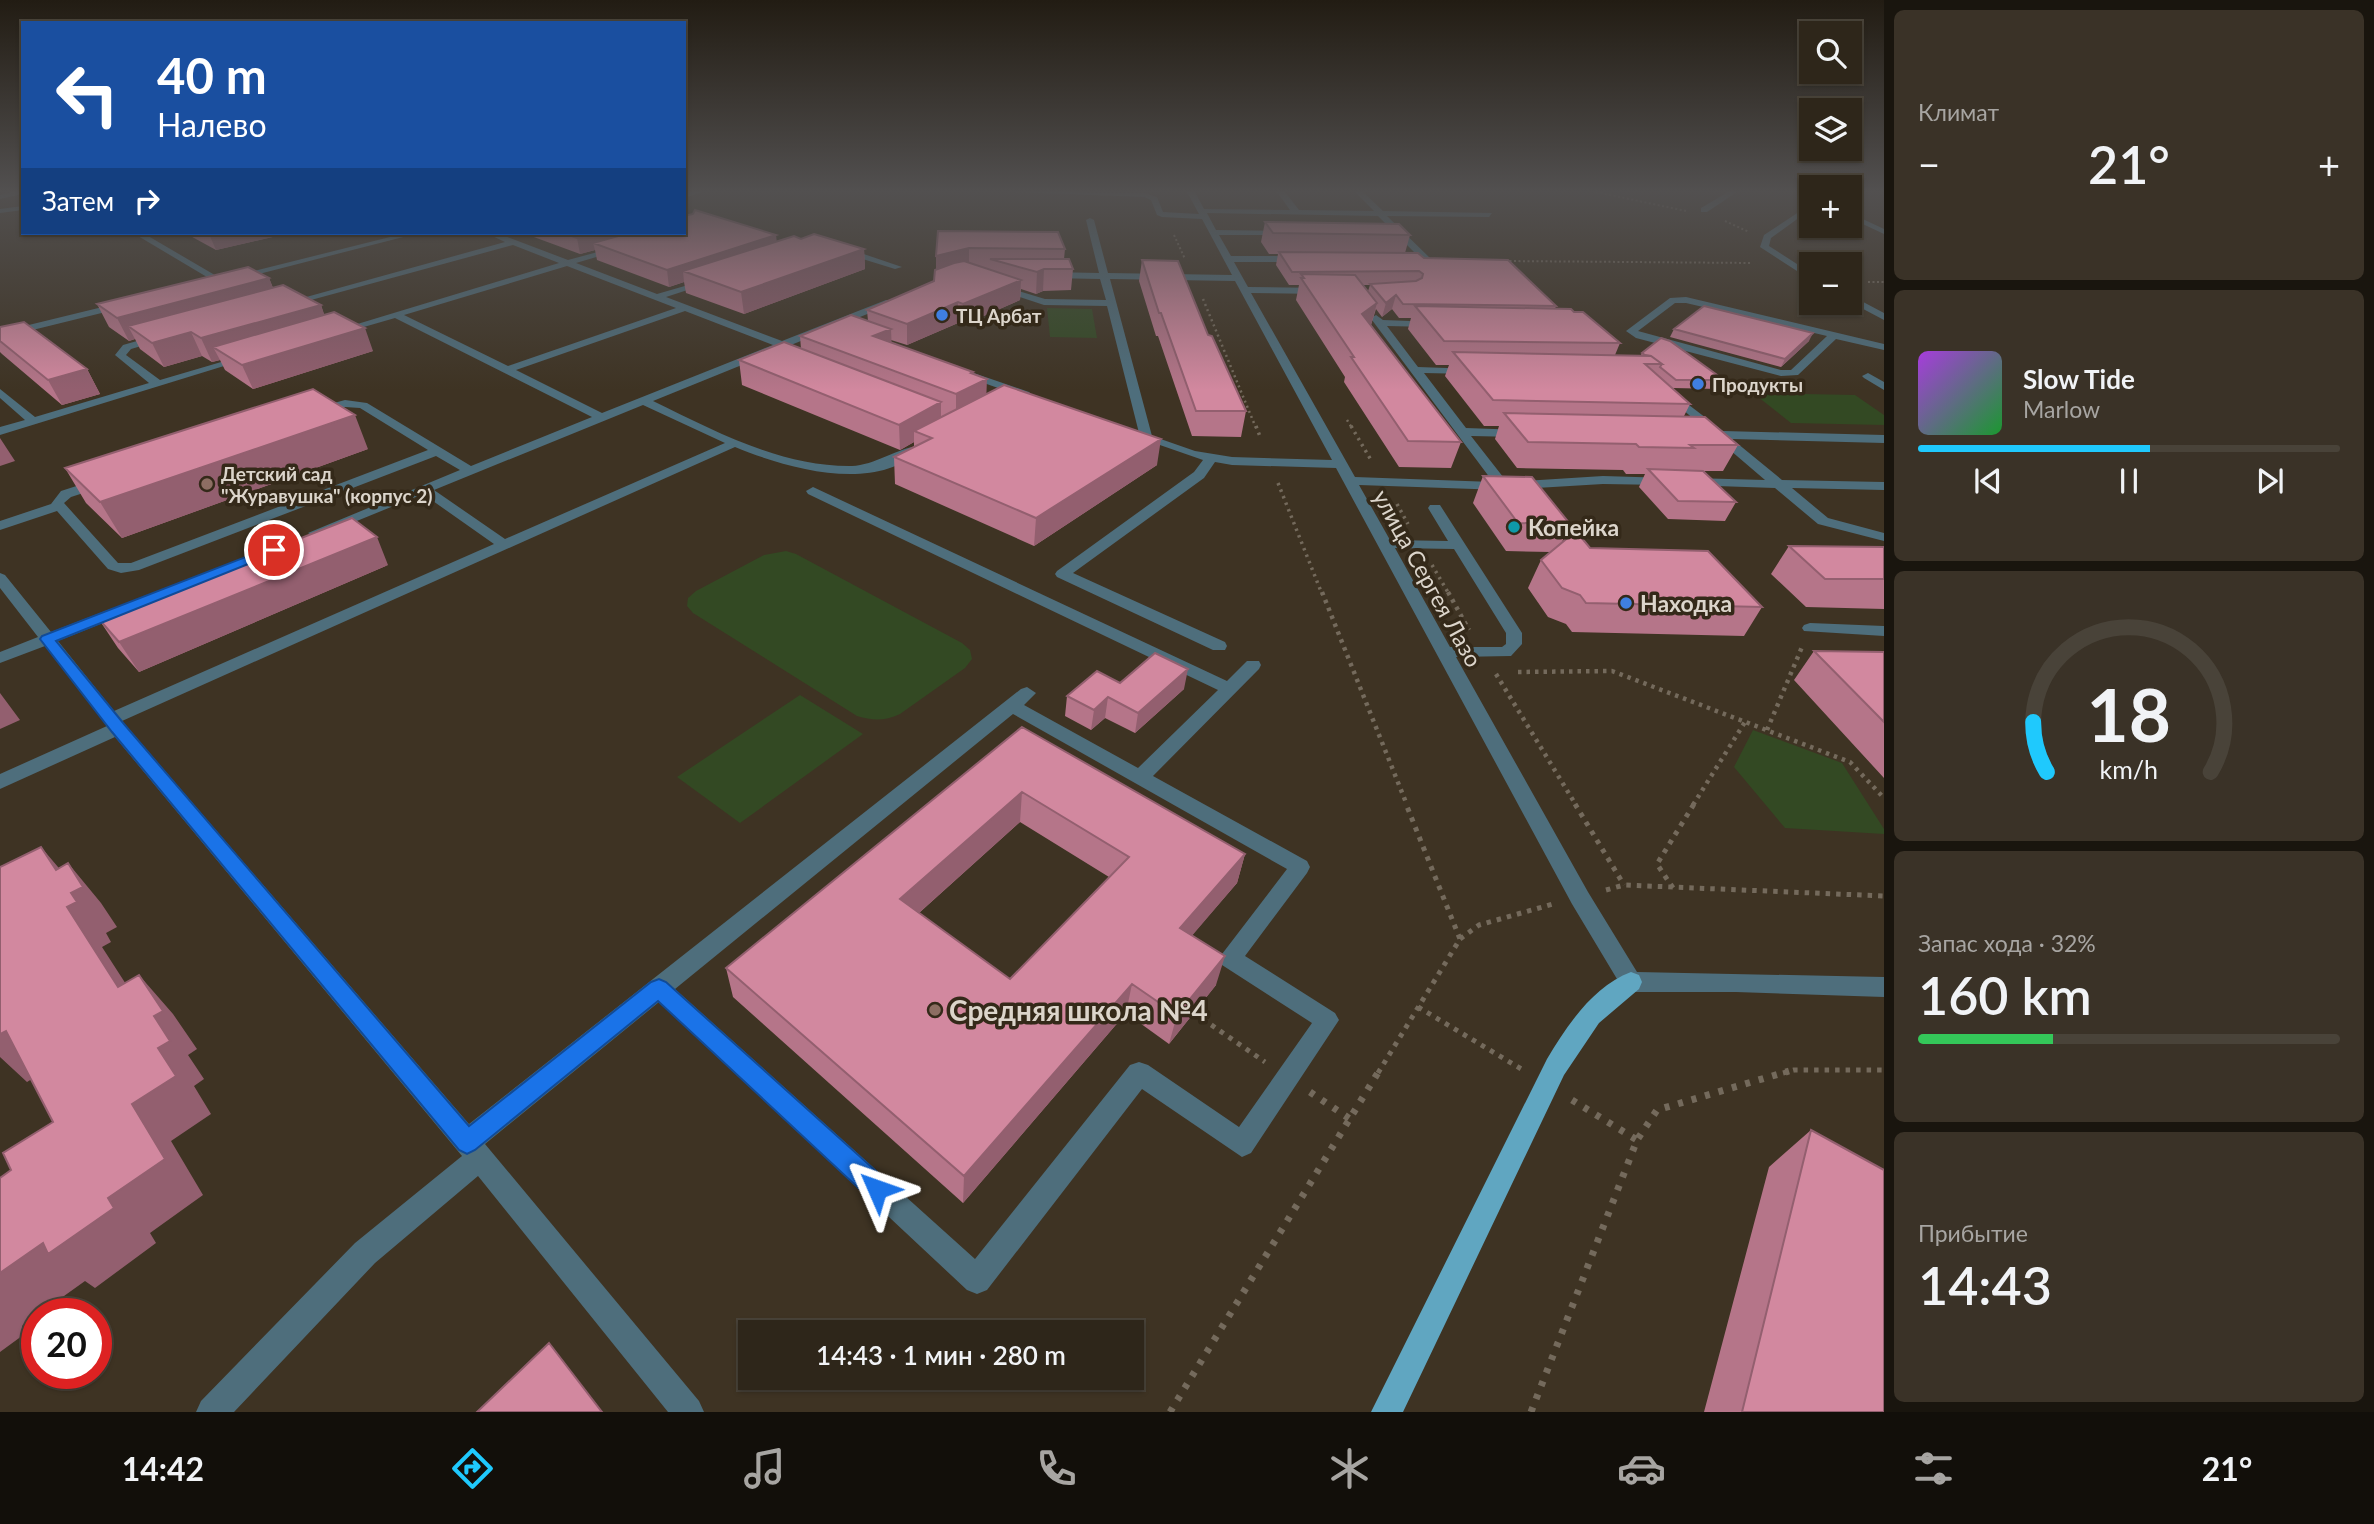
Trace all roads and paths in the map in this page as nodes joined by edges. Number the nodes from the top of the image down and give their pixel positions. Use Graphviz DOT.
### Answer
graph roads {
  1 [pos="180,258"];
  2 [pos="314,258"];
  3 [pos="455,258"];
  4 [pos="553,258"];
  5 [pos="583,258"];
  6 [pos="867,258"];
  7 [pos="1100,258"];
  8 [pos="1185,258"];
  9 [pos="1425,258"];
  10 [pos="1779,258"];
  11 [pos="1228,259"];
  12 [pos="1318,260"];
  13 [pos="1401,261"];
  14 [pos="1428,261"];
  15 [pos="1440,261"];
  16 [pos="1495,261"];
  17 [pos="566,263"];
  18 [pos="1786,263"];
  19 [pos="898,267"];
  20 [pos="1799,270"];
  21 [pos="1040,275"];
  22 [pos="1104,275"];
  23 [pos="716,277"];
  24 [pos="1194,277"];
  25 [pos="220,281"];
  26 [pos="207,284"];
  27 [pos="984,284"];
  28 [pos="1241,284"];
  29 [pos="1031,287"];
  30 [pos="1330,291"];
  31 [pos="903,296"];
  32 [pos="656,297"];
  33 [pos="1036,299"];
  34 [pos="130,303"];
  35 [pos="1111,303"];
  36 [pos="1862,305"];
  37 [pos="273,307"];
  38 [pos="684,308"];
  39 [pos="1371,313"];
  40 [pos="395,314"];
  41 [pos="1884,317"];
  42 [pos="1380,323"];
  43 [pos="1449,324"];
  44 [pos="833,325"];
  45 [pos="846,329"];
  46 [pos="329,333"];
  47 [pos="0,335"];
  48 [pos="1835,335"];
  49 [pos="166,336"];
  50 [pos="1884,347"];
  51 [pos="781,351"];
  52 [pos="250,357"];
  53 [pos="507,370"];
  54 [pos="959,370"];
  55 [pos="1415,370"];
  56 [pos="1483,371"];
  57 [pos="1868,376"];
  58 [pos="1657,383"];
  59 [pos="158,384"];
  60 [pos="1884,387"];
  61 [pos="0,392"];
  62 [pos="644,401"];
  63 [pos="1000,404"];
  64 [pos="304,415"];
  65 [pos="603,418"];
  66 [pos="33,421"];
  67 [pos="1121,429"];
  68 [pos="0,431"];
  69 [pos="1462,432"];
  70 [pos="1530,433"];
  71 [pos="1693,435"];
  72 [pos="1720,435"];
  73 [pos="1146,438"];
  74 [pos="1884,439"];
  75 [pos="735,443"];
  76 [pos="924,444"];
  77 [pos="437,451"];
  78 [pos="1211,458"];
  79 [pos="1270,463"];
  80 [pos="1339,464"];
  81 [pos="470,471"];
  82 [pos="119,477"];
  83 [pos="1349,481"];
  84 [pos="1776,483"];
  85 [pos="1503,486"];
  86 [pos="1884,486"];
  87 [pos="425,490"];
  88 [pos="813,491"];
  89 [pos="58,506"];
  90 [pos="1435,508"];
  91 [pos="0,526"];
  92 [pos="1884,537"];
  93 [pos="299,540"];
  94 [pos="1384,544"];
  95 [pos="506,545"];
  96 [pos="1458,545"];
  97 [pos="0,578"];
  98 [pos="135,604"];
  99 [pos="1810,628"];
  100 [pos="1884,631"];
  101 [pos="47,639"];
  102 [pos="1219,646"];
  103 [pos="1443,652"];
  104 [pos="0,658"];
  105 [pos="1253,665"];
  106 [pos="1495,673"];
  107 [pos="1228,688"];
  108 [pos="1745,722"];
  109 [pos="114,723"];
  110 [pos="1767,730"];
  111 [pos="1140,776"];
  112 [pos="0,782"];
  113 [pos="1884,798"];
  114 [pos="1673,889"];
  115 [pos="1884,896"];
  116 [pos="1580,898"];
  117 [pos="1460,939"];
  118 [pos="1631,982"];
  119 [pos="1884,987"];
  120 [pos="659,988"];
  121 [pos="1884,1070"];
  122 [pos="474,1150"];
  123 [pos="212,1412"];
  124 [pos="688,1412"];
  125 [pos="1170,1412"];
  126 [pos="1387,1412"];
  127 [pos="1531,1412"];
  1 -- 25 [label="street"];
  2 -- 25 [label="street"];
  3 -- 37 [label="street"];
  4 -- 17 [label="street"];
  5 -- 17 [label="street"];
  6 -- 19 [label="street"];
  7 -- 22 [label="street"];
  8 -- 24 [label="path"];
  9 -- 14 [label="street"];
  10 -- 18 [label="street"];
  11 -- 12 [label="street"];
  11 -- 28 [label="street, улица Сергея Лазо"];
  13 -- 14 [label="street"];
  14 -- 15 [label="street"];
  16 -- 18 [label="path"];
  17 -- 32 [label="street"];
  17 -- 40 [label="street"];
  18 -- 20 [label="street"];
  21 -- 22 [label="street"];
  22 -- 24 [label="street"];
  22 -- 35 [label="street"];
  23 -- 32 [label="street"];
  24 -- 28 [label="street"];
  24 -- 79 [label="path"];
  25 -- 26 [label="street"];
  27 -- 33 [label="street"];
  28 -- 30 [label="street"];
  28 -- 80 [label="street, улица Сергея Лазо"];
  29 -- 33 [label="street"];
  31 -- 44 [label="street"];
  32 -- 38 [label="street"];
  33 -- 35 [label="street"];
  34 -- 47 [label="street"];
  35 -- 73 [label="street"];
  36 -- 41 [label="street"];
  38 -- 51 [label="street"];
  38 -- 53 [label="street"];
  39 -- 42 [label="street"];
  40 -- 46 [label="street"];
  40 -- 53 [label="street"];
  42 -- 43 [label="street"];
  42 -- 55 [label="street"];
  44 -- 45 [label="street"];
  44 -- 51 [label="street"];
  48 -- 48 [label="street"];
  48 -- 50 [label="street"];
  49 -- 59 [label="street"];
  51 -- 62 [label="street"];
  52 -- 59 [label="street"];
  53 -- 65 [label="street"];
  54 -- 63 [label="street"];
  55 -- 56 [label="street"];
  55 -- 69 [label="street"];
  57 -- 60 [label="street"];
  58 -- 72 [label="street"];
  59 -- 66 [label="street"];
  61 -- 66 [label="street"];
  62 -- 65 [label="street"];
  62 -- 75 [label="street"];
  64 -- 77 [label="street"];
  65 -- 81 [label="street"];
  66 -- 68 [label="street"];
  67 -- 73 [label="street"];
  69 -- 70 [label="street"];
  69 -- 85 [label="street"];
  71 -- 72 [label="street"];
  72 -- 74 [label="street"];
  72 -- 84 [label="street"];
  73 -- 78 [label="street"];
  75 -- 76 [label="street"];
  75 -- 95 [label="street"];
  77 -- 81 [label="street"];
  77 -- 89 [label="street"];
  78 -- 79 [label="street"];
  78 -- 102 [label="street"];
  79 -- 80 [label="street"];
  79 -- 117 [label="path"];
  80 -- 83 [label="street, улица Сергея Лазо"];
  81 -- 87 [label="street"];
  82 -- 89 [label="street"];
  83 -- 85 [label="street"];
  83 -- 94 [label="street, улица Сергея Лазо"];
  84 -- 85 [label="street"];
  84 -- 86 [label="street"];
  84 -- 92 [label="street"];
  87 -- 93 [label="street"];
  87 -- 95 [label="street"];
  88 -- 107 [label="street"];
  89 -- 91 [label="street"];
  90 -- 96 [label="street"];
  94 -- 96 [label="street"];
  94 -- 103 [label="street, улица Сергея Лазо"];
  95 -- 109 [label="street"];
  96 -- 103 [label="street"];
  97 -- 101 [label="street"];
  98 -- 101 [label="street"];
  99 -- 100 [label="street"];
  99 -- 110 [label="path"];
  101 -- 104 [label="street"];
  101 -- 109 [label="street"];
  103 -- 116 [label="street, улица Сергея Лазо"];
  105 -- 107 [label="street"];
  106 -- 108 [label="path"];
  107 -- 111 [label="street"];
  108 -- 110 [label="path"];
  108 -- 114 [label="path"];
  109 -- 112 [label="street"];
  109 -- 122 [label="street"];
  110 -- 113 [label="path"];
  111 -- 120 [label="street"];
  111 -- 120 [label="street"];
  114 -- 115 [label="path"];
  114 -- 116 [label="path"];
  116 -- 117 [label="path"];
  116 -- 118 [label="street, улица Сергея Лазо"];
  117 -- 125 [label="path"];
  118 -- 119 [label="street"];
  118 -- 126 [label="main road"];
  120 -- 122 [label="street"];
  121 -- 127 [label="path"];
  122 -- 123 [label="street"];
  122 -- 124 [label="street"];
}
